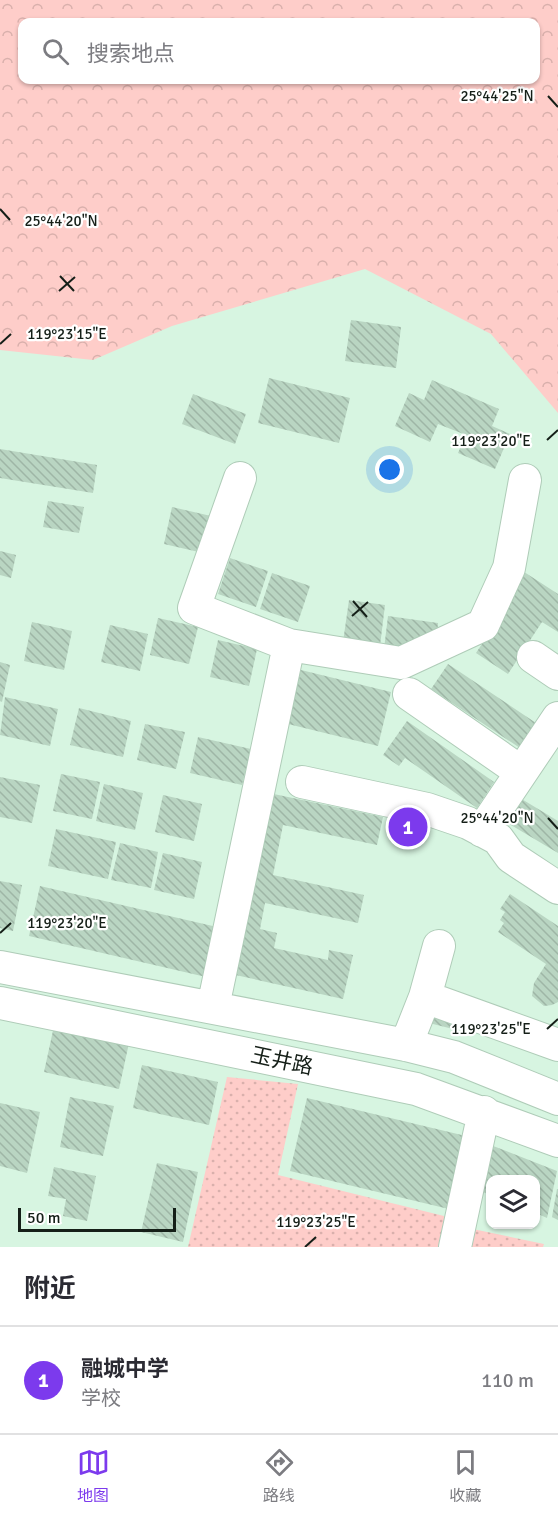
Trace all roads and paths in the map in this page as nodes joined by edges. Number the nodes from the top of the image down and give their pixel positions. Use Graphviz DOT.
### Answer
graph roads {
  1 [pos="240,478"];
  2 [pos="525,480"];
  3 [pos="289,645"];
  4 [pos="409,694"];
  5 [pos="558,718"];
  6 [pos="521,772"];
  7 [pos="303,782"];
  8 [pos="482,831"];
  9 [pos="558,888"];
  10 [pos="439,946"];
  11 [pos="0,967"];
  12 [pos="425,997"];
  13 [pos="0,1003"];
  14 [pos="213,1007"];
  15 [pos="554,1036"];
  16 [pos="406,1045"];
  17 [pos="558,1099"];
  18 [pos="484,1112"];
  19 [pos="558,1142"];
  20 [pos="456,1247"];
  1 -- 3 [label="street"];
  2 -- 3 [label="street"];
  3 -- 14 [label="street"];
  4 -- 6 [label="street"];
  5 -- 6 [label="street"];
  6 -- 8 [label="street"];
  7 -- 8 [label="street"];
  8 -- 9 [label="street"];
  10 -- 12 [label="street"];
  11 -- 14 [label="street, 玉井路"];
  12 -- 15 [label="street"];
  12 -- 16 [label="street"];
  13 -- 18 [label="street, 玉井路"];
  14 -- 16 [label="street, 玉井路"];
  16 -- 17 [label="street, 玉井路"];
  18 -- 19 [label="street, 玉井路"];
  18 -- 20 [label="street"];
}
